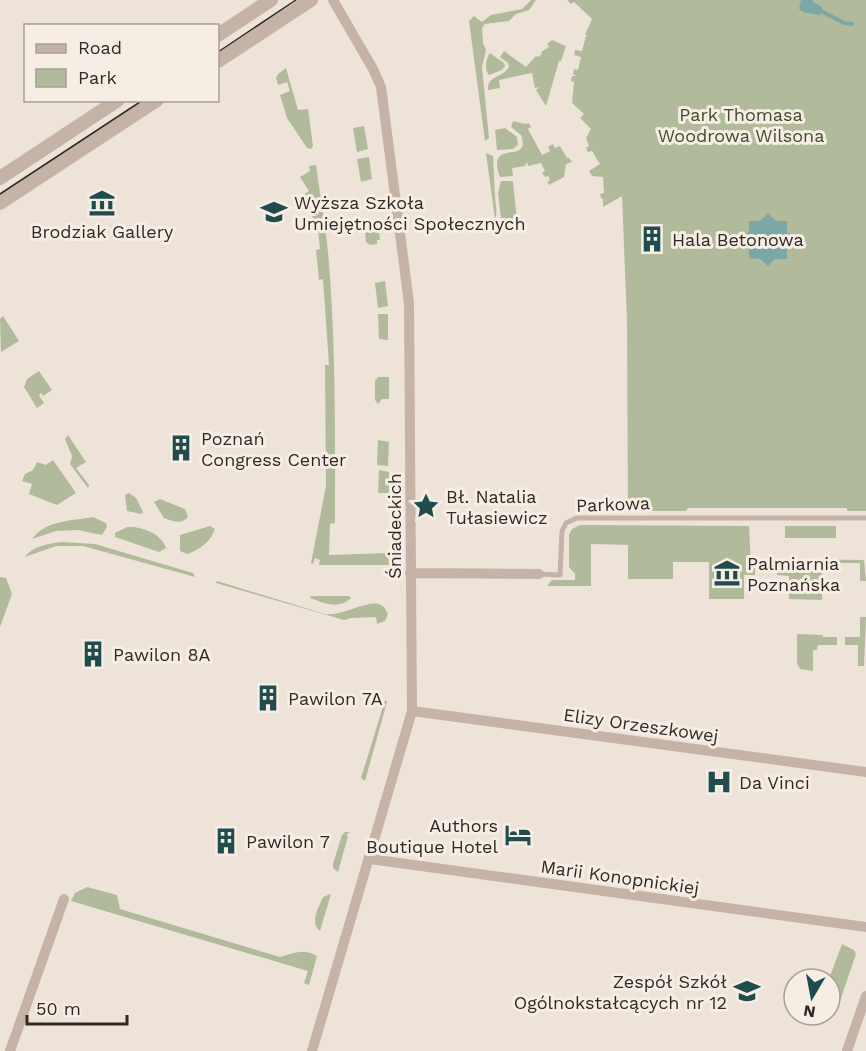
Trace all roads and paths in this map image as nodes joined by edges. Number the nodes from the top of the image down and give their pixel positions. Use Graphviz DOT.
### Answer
graph roads {
  1 [pos="310,0"];
  2 [pos="333,0"];
  3 [pos="266,1"];
  4 [pos="219,34"];
  5 [pos="219,60"];
  6 [pos="115,102"];
  7 [pos="154,102"];
  8 [pos="0,178"];
  9 [pos="0,203"];
  10 [pos="866,518"];
  11 [pos="410,573"];
  12 [pos="539,574"];
  13 [pos="412,711"];
  14 [pos="866,772"];
  15 [pos="370,859"];
  16 [pos="64,899"];
  17 [pos="866,927"];
  18 [pos="866,996"];
  19 [pos="10,1051"];
  20 [pos="312,1051"];
  21 [pos="847,1051"];
  1 -- 5 [label="street"];
  2 -- 11 [label="street, Śniadeckich"];
  3 -- 4 [label="street"];
  6 -- 8 [label="street"];
  7 -- 9 [label="street"];
  10 -- 12 [label="lane, Parkowa"];
  11 -- 12 [label="street, Parkowa"];
  11 -- 13 [label="street, Śniadeckich"];
  13 -- 14 [label="street, Elizy Orzeszkowej"];
  13 -- 15 [label="street, Śniadeckich"];
  15 -- 17 [label="street, Marii Konopnickiej"];
  15 -- 20 [label="street, Śniadeckich"];
  16 -- 19 [label="street"];
  18 -- 21 [label="street"];
}
